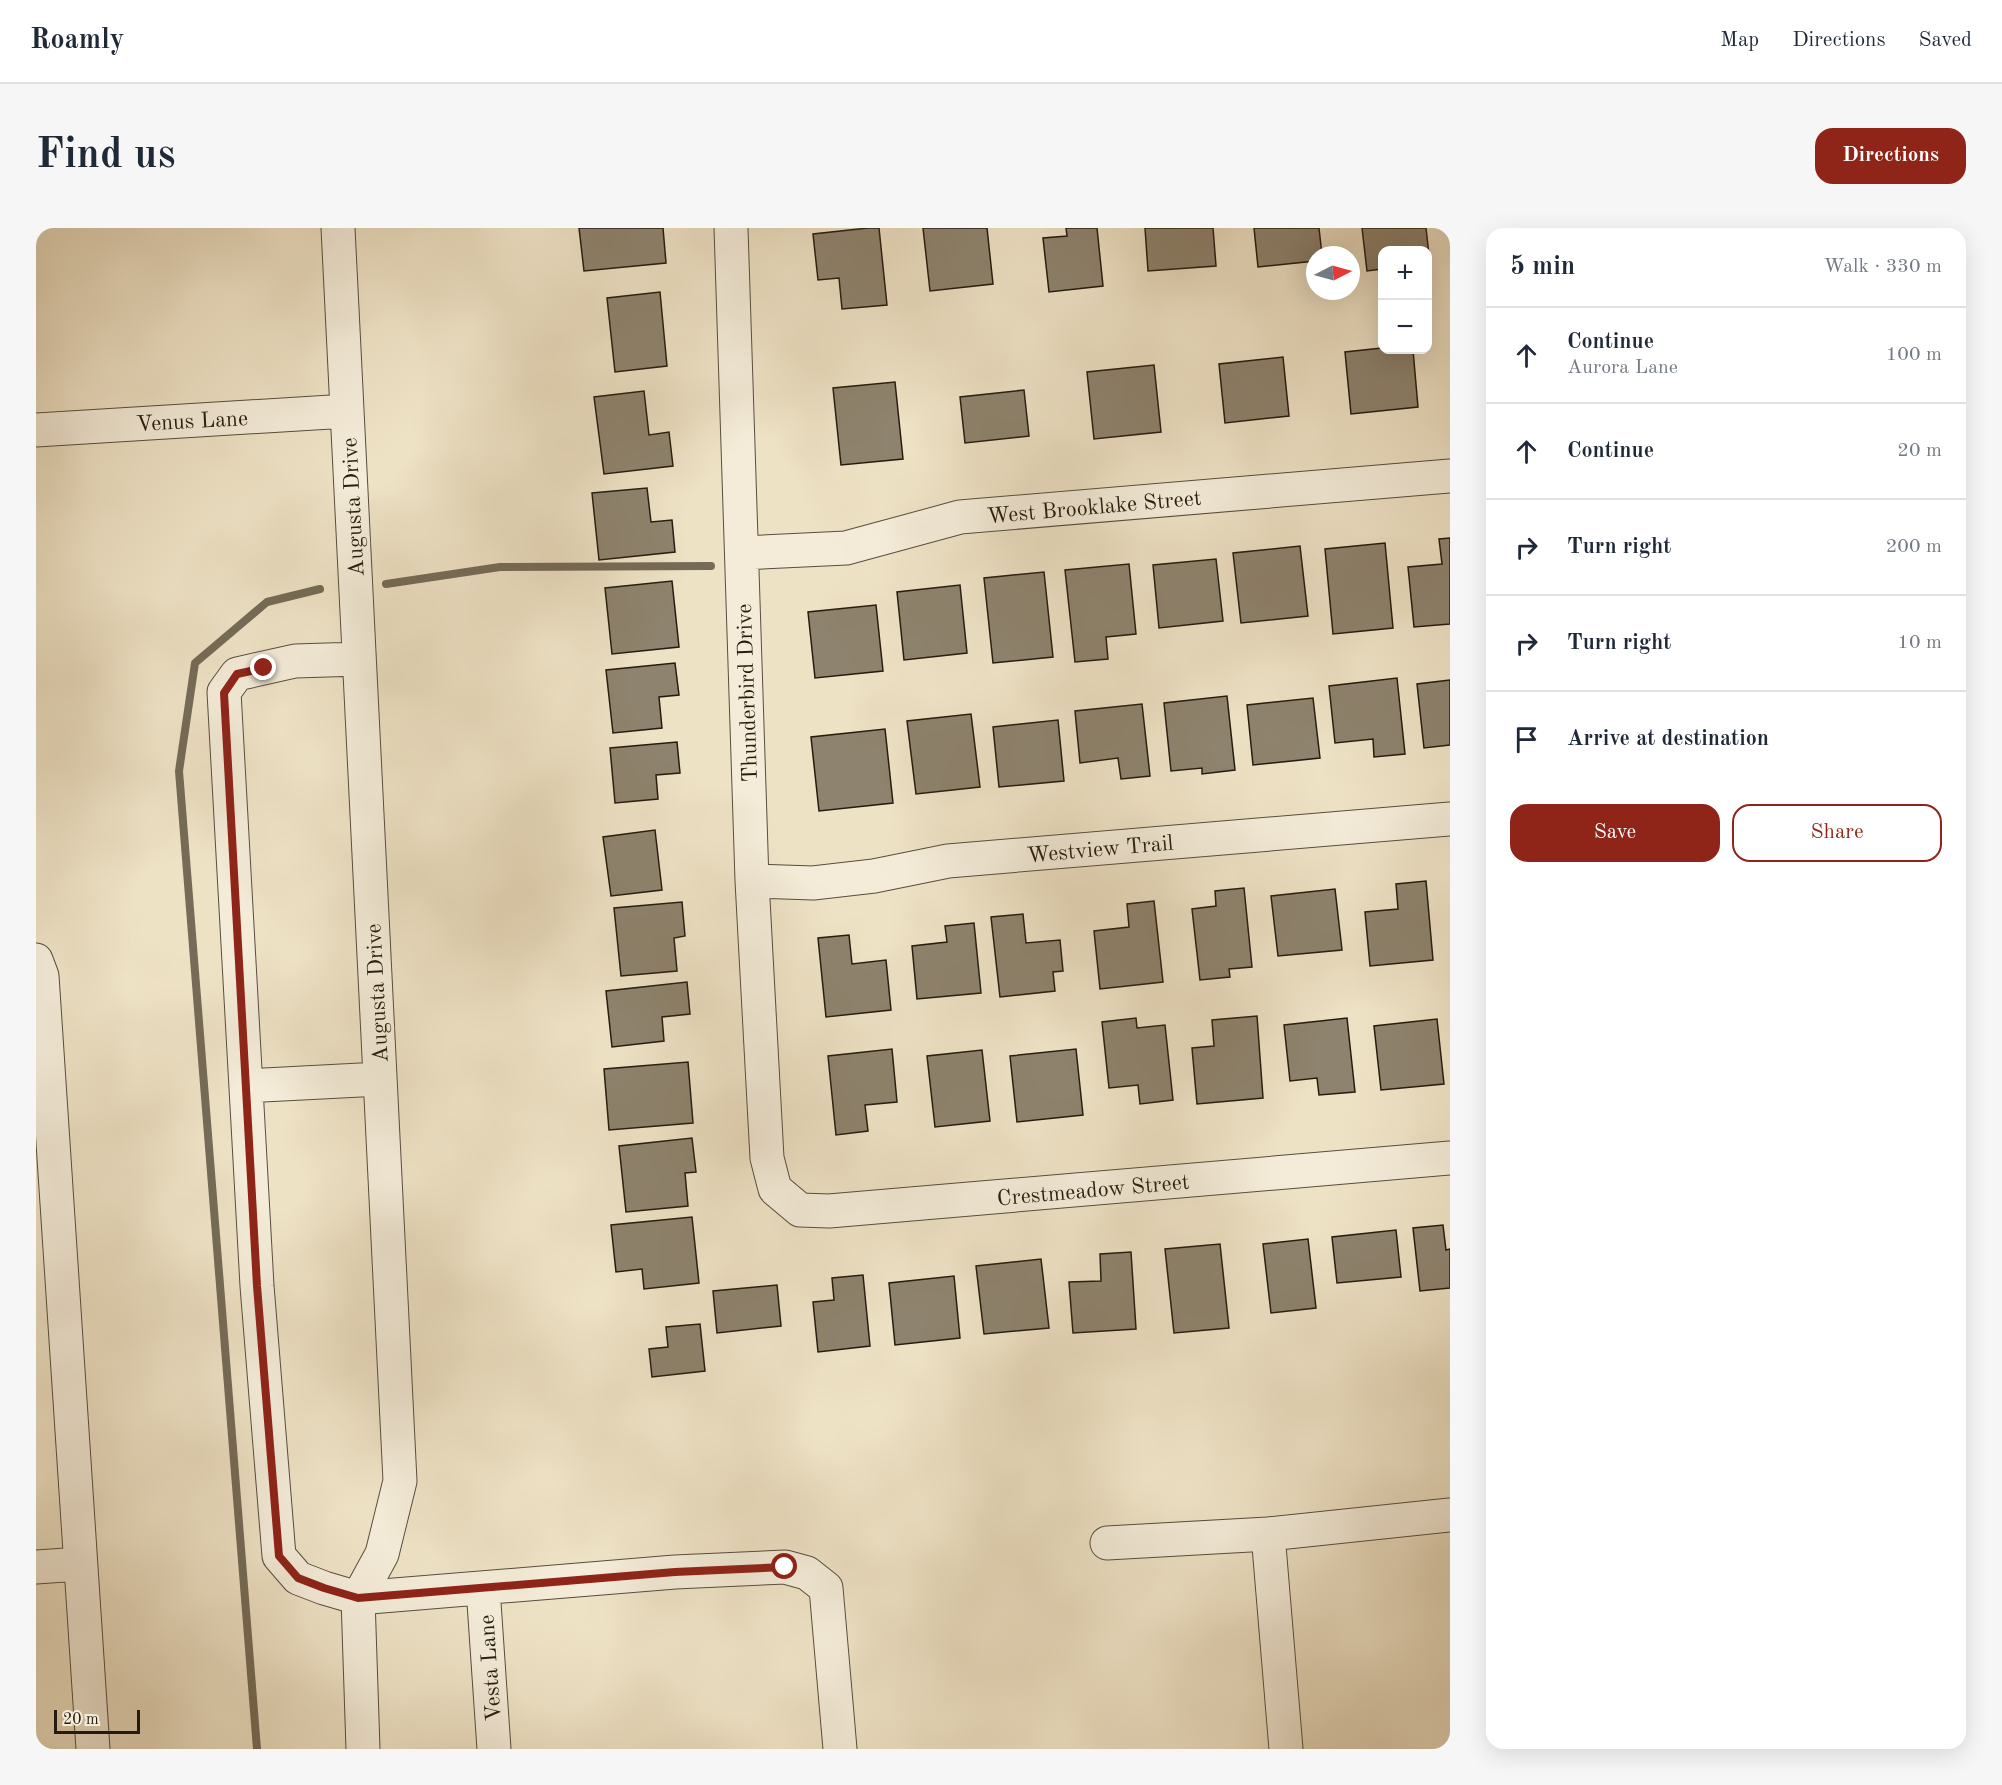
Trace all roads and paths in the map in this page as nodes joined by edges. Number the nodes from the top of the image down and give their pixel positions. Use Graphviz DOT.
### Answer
graph roads {
  1 [pos="338,228"];
  2 [pos="731,228"];
  3 [pos="347,411"];
  4 [pos="36,430"];
  5 [pos="1450,476"];
  6 [pos="742,553"];
  7 [pos="359,659"];
  8 [pos="1450,819"];
  9 [pos="752,881"];
  10 [pos="36,960"];
  11 [pos="380,1079"];
  12 [pos="246,1086"];
  13 [pos="767,1158"];
  14 [pos="1450,1158"];
  15 [pos="1450,1515"];
  16 [pos="1268,1534"];
  17 [pos="1107,1543"];
  18 [pos="80,1564"];
  19 [pos="36,1567"];
  20 [pos="483,1588"];
  21 [pos="358,1598"];
  22 [pos="93,1749"];
  23 [pos="363,1749"];
  24 [pos="494,1749"];
  25 [pos="840,1749"];
  26 [pos="1286,1749"];
  1 -- 3 [label="street, Augusta Drive"];
  2 -- 6 [label="street, Thunderbird Drive"];
  3 -- 4 [label="street, Venus Lane"];
  3 -- 7 [label="street, Augusta Drive"];
  5 -- 6 [label="street, West Brooklake Street"];
  6 -- 9 [label="street, Thunderbird Drive"];
  7 -- 11 [label="street, Augusta Drive"];
  7 -- 12 [label="street"];
  8 -- 9 [label="street, Westview Trail"];
  9 -- 13 [label="street, Thunderbird Drive"];
  10 -- 18 [label="street"];
  11 -- 12 [label="street"];
  11 -- 21 [label="street, Augusta Drive"];
  12 -- 21 [label="street"];
  13 -- 14 [label="street, Crestmeadow Street"];
  15 -- 16 [label="street"];
  16 -- 17 [label="street"];
  16 -- 26 [label="street"];
  18 -- 19 [label="street"];
  18 -- 22 [label="street"];
  20 -- 21 [label="street"];
  20 -- 24 [label="street, Vesta Lane"];
  20 -- 25 [label="street"];
  21 -- 23 [label="street"];
}
